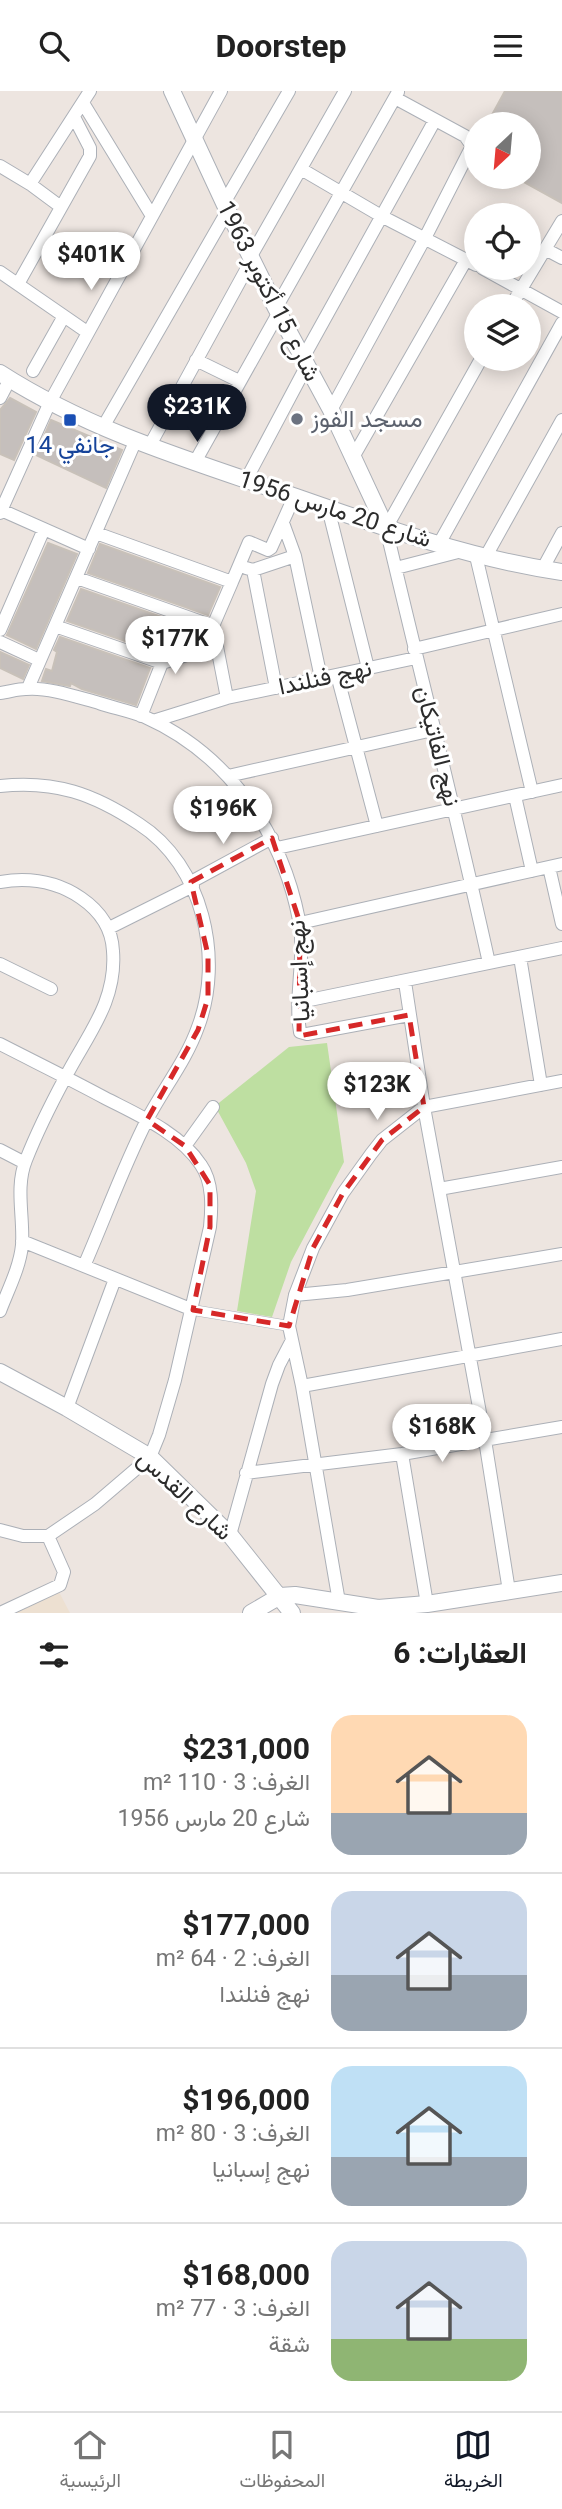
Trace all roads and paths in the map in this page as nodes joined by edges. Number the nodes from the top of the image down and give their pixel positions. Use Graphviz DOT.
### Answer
graph roads {
  1 [pos="90,91"];
  2 [pos="172,91"];
  3 [pos="221,91"];
  4 [pos="289,91"];
  5 [pos="345,91"];
  6 [pos="397,94"];
  7 [pos="83,103"];
  8 [pos="74,117"];
  9 [pos="435,120"];
  10 [pos="195,139"];
  11 [pos="0,166"];
  12 [pos="301,169"];
  13 [pos="30,184"];
  14 [pos="340,191"];
  15 [pos="61,207"];
  16 [pos="226,207"];
  17 [pos="152,216"];
  18 [pos="383,217"];
  19 [pos="562,221"];
  20 [pos="425,238"];
  21 [pos="545,249"];
  22 [pos="251,257"];
  23 [pos="464,258"];
  24 [pos="562,258"];
  25 [pos="0,272"];
  26 [pos="464,274"];
  27 [pos="505,280"];
  28 [pos="18,284"];
  29 [pos="521,288"];
  30 [pos="518,294"];
  31 [pos="277,310"];
  32 [pos="562,312"];
  33 [pos="64,317"];
  34 [pos="562,323"];
  35 [pos="87,332"];
  36 [pos="196,360"];
  37 [pos="305,363"];
  38 [pos="33,371"];
  39 [pos="474,371"];
  40 [pos="5,376"];
  41 [pos="239,381"];
  42 [pos="0,398"];
  43 [pos="50,403"];
  44 [pos="331,410"];
  45 [pos="103,428"];
  46 [pos="560,428"];
  47 [pos="142,444"];
  48 [pos="352,459"];
  49 [pos="195,462"];
  50 [pos="246,480"];
  51 [pos="294,496"];
  52 [pos="328,508"];
  53 [pos="1,511"];
  54 [pos="283,523"];
  55 [pos="386,528"];
  56 [pos="44,529"];
  57 [pos="96,533"];
  58 [pos="562,533"];
  59 [pos="439,544"];
  60 [pos="89,549"];
  61 [pos="474,555"];
  62 [pos="295,556"];
  63 [pos="239,565"];
  64 [pos="396,568"];
  65 [pos="253,570"];
  66 [pos="542,570"];
  67 [pos="561,575"];
  68 [pos="77,578"];
  69 [pos="232,582"];
  70 [pos="562,614"];
  71 [pos="178,615"];
  72 [pos="55,626"];
  73 [pos="214,626"];
  74 [pos="495,629"];
  75 [pos="0,630"];
  76 [pos="0,642"];
  77 [pos="217,645"];
  78 [pos="415,653"];
  79 [pos="39,660"];
  80 [pos="162,663"];
  81 [pos="368,668"];
  82 [pos="337,675"];
  83 [pos="321,678"];
  84 [pos="28,688"];
  85 [pos="276,688"];
  86 [pos="0,693"];
  87 [pos="227,698"];
  88 [pos="147,719"];
  89 [pos="433,730"];
  90 [pos="355,748"];
  91 [pos="229,776"];
  92 [pos="562,785"];
  93 [pos="0,786"];
  94 [pos="532,792"];
  95 [pos="515,796"];
  96 [pos="455,810"];
  97 [pos="377,826"];
  98 [pos="274,843"];
  99 [pos="556,866"];
  100 [pos="532,871"];
  101 [pos="0,883"];
  102 [pos="472,883"];
  103 [pos="192,884"];
  104 [pos="300,923"];
  105 [pos="562,925"];
  106 [pos="108,928"];
  107 [pos="562,948"];
  108 [pos="520,957"];
  109 [pos="489,963"];
  110 [pos="0,964"];
  111 [pos="405,982"];
  112 [pos="51,989"];
  113 [pos="300,1002"];
  114 [pos="409,1015"];
  115 [pos="0,1044"];
  116 [pos="65,1077"];
  117 [pos="562,1081"];
  118 [pos="541,1085"];
  119 [pos="213,1107"];
  120 [pos="425,1107"];
  121 [pos="147,1120"];
  122 [pos="185,1146"];
  123 [pos="0,1150"];
  124 [pos="25,1163"];
  125 [pos="562,1167"];
  126 [pos="439,1189"];
  127 [pos="22,1241"];
  128 [pos="562,1254"];
  129 [pos="84,1266"];
  130 [pos="455,1272"];
  131 [pos="115,1279"];
  132 [pos="295,1295"];
  133 [pos="192,1310"];
  134 [pos="0,1311"];
  135 [pos="289,1326"];
  136 [pos="562,1339"];
  137 [pos="291,1342"];
  138 [pos="470,1356"];
  139 [pos="0,1372"];
  140 [pos="302,1386"];
  141 [pos="67,1408"];
  142 [pos="562,1427"];
  143 [pos="485,1440"];
  144 [pos="402,1454"];
  145 [pos="150,1457"];
  146 [pos="316,1465"];
  147 [pos="246,1473"];
  148 [pos="0,1530"];
  149 [pos="230,1535"];
  150 [pos="48,1537"];
  151 [pos="562,1583"];
  152 [pos="509,1591"];
  153 [pos="280,1596"];
  154 [pos="339,1602"];
  155 [pos="427,1604"];
  156 [pos="0,1613"];
  157 [pos="251,1613"];
  158 [pos="292,1613"];
  1 -- 7 [label="street"];
  2 -- 10 [label="street, شارع 15 أكتوبر 1963"];
  3 -- 10 [label="street"];
  4 -- 16 [label="street"];
  5 -- 12 [label="street"];
  6 -- 9 [label="street"];
  6 -- 14 [label="street"];
  7 -- 8 [label="street"];
  7 -- 17 [label="street"];
  8 -- 13 [label="street"];
  8 -- 15 [label="street"];
  9 -- 18 [label="street"];
  9 -- 20 [label="street"];
  10 -- 16 [label="street, شارع 15 أكتوبر 1963"];
  10 -- 17 [label="street"];
  11 -- 13 [label="street"];
  12 -- 14 [label="street"];
  12 -- 22 [label="street"];
  13 -- 15 [label="street"];
  14 -- 18 [label="street"];
  14 -- 31 [label="street"];
  15 -- 28 [label="street"];
  16 -- 22 [label="street, شارع 15 أكتوبر 1963"];
  16 -- 45 [label="street"];
  17 -- 35 [label="street"];
  18 -- 20 [label="street"];
  18 -- 37 [label="street"];
  19 -- 21 [label="street"];
  20 -- 23 [label="street"];
  20 -- 44 [label="street"];
  21 -- 24 [label="street"];
  21 -- 29 [label="street"];
  22 -- 31 [label="street, شارع 15 أكتوبر 1963"];
  22 -- 36 [label="street"];
  25 -- 28 [label="street"];
  26 -- 48 [label="street"];
  27 -- 29 [label="street"];
  28 -- 33 [label="street"];
  29 -- 30 [label="street"];
  29 -- 32 [label="street"];
  31 -- 37 [label="street, شارع 15 أكتوبر 1963"];
  31 -- 41 [label="street"];
  33 -- 35 [label="street"];
  33 -- 38 [label="street"];
  34 -- 59 [label="street"];
  35 -- 43 [label="street"];
  36 -- 41 [label="street"];
  36 -- 47 [label="street"];
  37 -- 44 [label="street, شارع 15 أكتوبر 1963"];
  37 -- 50 [label="street"];
  39 -- 55 [label="street"];
  40 -- 42 [label="street"];
  40 -- 43 [label="street, شارع 20 مارس 1956"];
  41 -- 49 [label="street"];
  43 -- 45 [label="street, شارع 20 مارس 1956"];
  43 -- 53 [label="street"];
  44 -- 48 [label="street, شارع 15 أكتوبر 1963"];
  45 -- 47 [label="street, شارع 20 مارس 1956"];
  46 -- 61 [label="street"];
  47 -- 49 [label="street, شارع 20 مارس 1956"];
  47 -- 57 [label="street"];
  48 -- 55 [label="street, شارع 15 أكتوبر 1963"];
  49 -- 50 [label="street, شارع 20 مارس 1956"];
  50 -- 51 [label="street, شارع 20 مارس 1956"];
  51 -- 52 [label="street, شارع 20 مارس 1956"];
  51 -- 54 [label="street"];
  52 -- 55 [label="street, شارع 20 مارس 1956"];
  52 -- 81 [label="street"];
  53 -- 56 [label="street"];
  54 -- 62 [label="street"];
  54 -- 63 [label="street"];
  55 -- 59 [label="street, شارع 20 مارس 1956"];
  55 -- 64 [label="street, نهج الفاتيكان"];
  56 -- 60 [label="street"];
  56 -- 75 [label="street"];
  57 -- 60 [label="street"];
  57 -- 69 [label="street"];
  58 -- 66 [label="street"];
  59 -- 61 [label="street, شارع 20 مارس 1956"];
  60 -- 68 [label="street"];
  61 -- 64 [label="street"];
  61 -- 66 [label="street, شارع 20 مارس 1956"];
  61 -- 74 [label="street"];
  62 -- 65 [label="street"];
  62 -- 83 [label="street"];
  63 -- 65 [label="street"];
  63 -- 69 [label="street"];
  64 -- 78 [label="street, نهج الفاتيكان"];
  65 -- 85 [label="street"];
  66 -- 67 [label="street, شارع 20 مارس 1956"];
  68 -- 71 [label="street"];
  68 -- 72 [label="street"];
  69 -- 73 [label="street"];
  70 -- 74 [label="street, نهج فنلندا"];
  71 -- 73 [label="street"];
  71 -- 80 [label="street"];
  72 -- 79 [label="street"];
  72 -- 80 [label="street"];
  73 -- 77 [label="street"];
  74 -- 78 [label="street, نهج فنلندا"];
  74 -- 94 [label="street"];
  76 -- 79 [label="street"];
  77 -- 80 [label="street"];
  77 -- 87 [label="street"];
  78 -- 81 [label="street, نهج فنلندا"];
  78 -- 89 [label="street, نهج الفاتيكان"];
  79 -- 84 [label="street"];
  80 -- 88 [label="street"];
  81 -- 82 [label="street, نهج فنلندا"];
  82 -- 83 [label="street, نهج فنلندا"];
  82 -- 90 [label="street"];
  83 -- 85 [label="street, نهج فنلندا"];
  84 -- 86 [label="street, نهج إسبانيا"];
  84 -- 88 [label="street, نهج إسبانيا"];
  85 -- 87 [label="street, نهج فنلندا"];
  87 -- 88 [label="street, نهج فنلندا"];
  88 -- 91 [label="street, نهج إسبانيا"];
  89 -- 90 [label="street"];
  89 -- 96 [label="street, نهج الفاتيكان"];
  90 -- 91 [label="street"];
  90 -- 97 [label="street"];
  91 -- 98 [label="street, نهج إسبانيا"];
  92 -- 94 [label="street"];
  93 -- 103 [label="street"];
  94 -- 95 [label="street"];
  95 -- 96 [label="street"];
  95 -- 100 [label="street"];
  96 -- 97 [label="street"];
  96 -- 102 [label="street, نهج الفاتيكان"];
  97 -- 98 [label="street"];
  98 -- 103 [label="street"];
  98 -- 104 [label="street, نهج إسبانيا"];
  99 -- 100 [label="street"];
  99 -- 105 [label="street"];
  100 -- 102 [label="street"];
  101 -- 106 [label="street"];
  102 -- 104 [label="street"];
  102 -- 109 [label="street, نهج الفاتيكان"];
  103 -- 106 [label="street"];
  103 -- 121 [label="street"];
  104 -- 113 [label="street, نهج إسبانيا"];
  106 -- 116 [label="street"];
  107 -- 108 [label="street"];
  108 -- 109 [label="street"];
  108 -- 118 [label="street"];
  109 -- 111 [label="street"];
  110 -- 112 [label="street"];
  111 -- 113 [label="street"];
  111 -- 114 [label="street"];
  113 -- 114 [label="street, نهج إسبانيا"];
  114 -- 120 [label="street"];
  115 -- 116 [label="street"];
  116 -- 121 [label="street"];
  116 -- 124 [label="street"];
  117 -- 118 [label="street"];
  118 -- 120 [label="street"];
  119 -- 122 [label="street"];
  120 -- 126 [label="street"];
  120 -- 132 [label="street"];
  121 -- 122 [label="street"];
  121 -- 129 [label="street"];
  122 -- 133 [label="street"];
  123 -- 124 [label="street"];
  124 -- 127 [label="street"];
  125 -- 126 [label="street"];
  126 -- 130 [label="street"];
  127 -- 129 [label="street"];
  127 -- 134 [label="street"];
  128 -- 130 [label="street"];
  129 -- 131 [label="street"];
  130 -- 132 [label="street"];
  130 -- 138 [label="street"];
  131 -- 133 [label="street"];
  131 -- 141 [label="street"];
  132 -- 135 [label="street"];
  133 -- 135 [label="street"];
  133 -- 145 [label="street"];
  135 -- 137 [label="street"];
  136 -- 138 [label="street"];
  137 -- 140 [label="street"];
  137 -- 147 [label="street"];
  138 -- 140 [label="street"];
  138 -- 143 [label="street"];
  139 -- 141 [label="street, شارع القدس"];
  140 -- 146 [label="street"];
  141 -- 145 [label="street, شارع القدس"];
  142 -- 143 [label="street"];
  143 -- 144 [label="street"];
  143 -- 152 [label="street"];
  144 -- 146 [label="street"];
  144 -- 155 [label="street"];
  145 -- 149 [label="street, شارع القدس"];
  145 -- 150 [label="street"];
  146 -- 147 [label="street"];
  146 -- 154 [label="street"];
  147 -- 149 [label="street"];
  148 -- 150 [label="street"];
  149 -- 153 [label="street, شارع القدس"];
  150 -- 156 [label="street"];
  151 -- 152 [label="street"];
  152 -- 155 [label="street"];
  153 -- 154 [label="street"];
  153 -- 157 [label="street"];
  153 -- 158 [label="street, شارع القدس"];
  154 -- 155 [label="street"];
}
